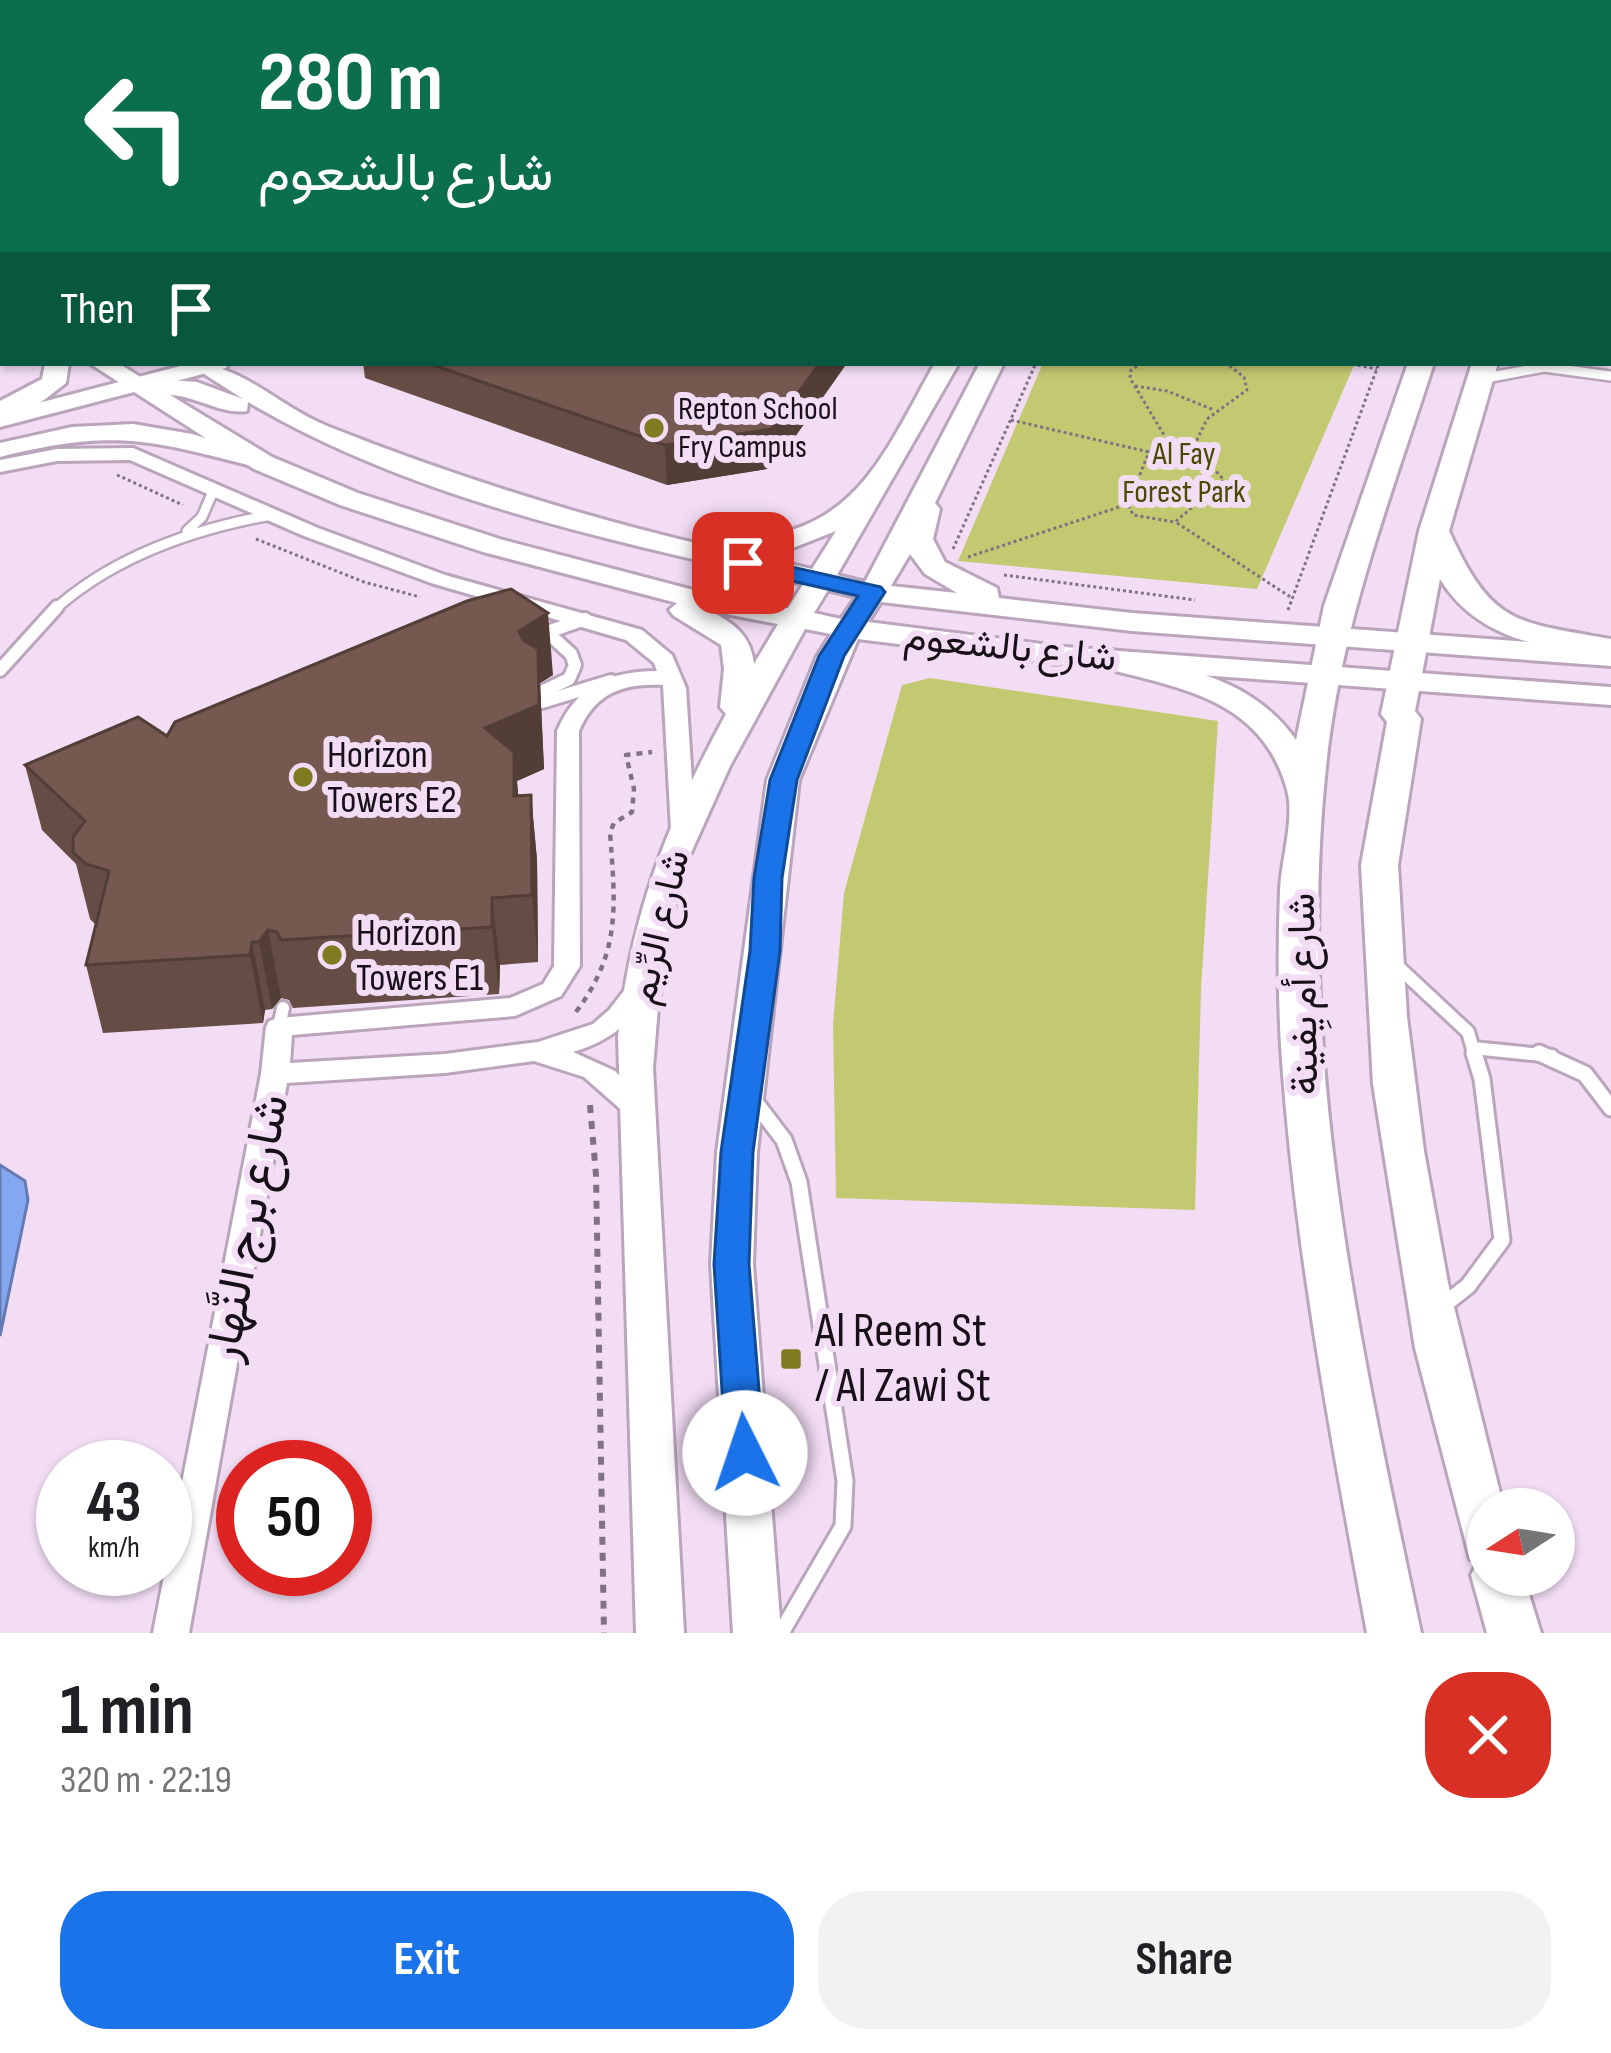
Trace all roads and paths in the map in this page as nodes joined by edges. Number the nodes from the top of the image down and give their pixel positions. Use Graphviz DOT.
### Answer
graph roads {
  1 [pos="57,366"];
  2 [pos="106,366"];
  3 [pos="200,366"];
  4 [pos="210,366"];
  5 [pos="945,366"];
  6 [pos="990,366"];
  7 [pos="1035,366"];
  8 [pos="1137,366"];
  9 [pos="1230,366"];
  10 [pos="1378,366"];
  11 [pos="1420,366"];
  12 [pos="1531,366"];
  13 [pos="1547,366"];
  14 [pos="1482,371"];
  15 [pos="1611,376"];
  16 [pos="136,385"];
  17 [pos="1135,386"];
  18 [pos="0,409"];
  19 [pos="1214,410"];
  20 [pos="0,420"];
  21 [pos="1011,421"];
  22 [pos="1170,445"];
  23 [pos="1194,446"];
  24 [pos="0,450"];
  25 [pos="102,452"];
  26 [pos="1149,452"];
  27 [pos="263,463"];
  28 [pos="0,466"];
  29 [pos="886,476"];
  30 [pos="932,482"];
  31 [pos="474,492"];
  32 [pos="210,499"];
  33 [pos="1128,504"];
  34 [pos="272,515"];
  35 [pos="1175,522"];
  36 [pos="1434,531"];
  37 [pos="616,533"];
  38 [pos="182,536"];
  39 [pos="958,561"];
  40 [pos="576,569"];
  41 [pos="971,570"];
  42 [pos="994,573"];
  43 [pos="820,581"];
  44 [pos="873,592"];
  45 [pos="1292,598"];
  46 [pos="1197,601"];
  47 [pos="1287,613"];
  48 [pos="1052,614"];
  49 [pos="795,617"];
  50 [pos="586,619"];
  51 [pos="850,629"];
  52 [pos="548,633"];
  53 [pos="528,638"];
  54 [pos="1611,653"];
  55 [pos="1328,656"];
  56 [pos="1112,660"];
  57 [pos="1407,664"];
  58 [pos="0,670"];
  59 [pos="618,679"];
  60 [pos="672,679"];
  61 [pos="1611,696"];
  62 [pos="729,741"];
  63 [pos="678,750"];
  64 [pos="1308,796"];
  65 [pos="683,829"];
  66 [pos="1382,951"];
  67 [pos="639,989"];
  68 [pos="574,1014"];
  69 [pos="1473,1048"];
  70 [pos="533,1053"];
  71 [pos="275,1073"];
  72 [pos="589,1090"];
  73 [pos="745,1090"];
  74 [pos="636,1107"];
  75 [pos="1611,1108"];
  76 [pos="1430,1316"];
  77 [pos="1474,1488"];
  78 [pos="1503,1596"];
  79 [pos="171,1633"];
  80 [pos="604,1633"];
  81 [pos="659,1633"];
  82 [pos="758,1633"];
  83 [pos="781,1633"];
  84 [pos="1394,1633"];
  85 [pos="1514,1633"];
  1 -- 18 [label="main road"];
  2 -- 16 [label="main road, شارع بالشعوم"];
  3 -- 16 [label="street"];
  4 -- 31 [label="main road, شارع بالشعوم"];
  5 -- 29 [label="main road, شارع الرِّيم"];
  6 -- 30 [label="main road"];
  7 -- 21 [label="path"];
  8 -- 17 [label="path"];
  9 -- 19 [label="path"];
  10 -- 45 [label="path"];
  11 -- 55 [label="main road, شارع أم يِفينة"];
  12 -- 14 [label="lane"];
  13 -- 15 [label="lane"];
  14 -- 36 [label="main road, شارع أم يِفينة"];
  16 -- 20 [label="street"];
  16 -- 27 [label="main road, شارع بالشعوم"];
  16 -- 31 [label="main road"];
  17 -- 19 [label="path"];
  17 -- 22 [label="path"];
  19 -- 23 [label="path"];
  21 -- 26 [label="path"];
  21 -- 39 [label="path"];
  22 -- 23 [label="path"];
  22 -- 26 [label="path"];
  23 -- 35 [label="path"];
  24 -- 27 [label="street"];
  25 -- 28 [label="street"];
  25 -- 32 [label="street"];
  25 -- 32 [label="path"];
  26 -- 33 [label="path"];
  27 -- 40 [label="main road, شارع بالشعوم"];
  29 -- 37 [label="main road"];
  29 -- 43 [label="main road, شارع الرِّيم"];
  30 -- 44 [label="main road"];
  30 -- 48 [label="main road"];
  31 -- 37 [label="main road, شارع بالشعوم"];
  32 -- 34 [label="street"];
  32 -- 38 [label="lane"];
  33 -- 35 [label="path"];
  33 -- 39 [label="path"];
  34 -- 38 [label="lane"];
  34 -- 50 [label="street"];
  35 -- 45 [label="path"];
  36 -- 54 [label="main road"];
  36 -- 57 [label="main road, شارع أم يِفينة"];
  37 -- 43 [label="main road, شارع بالشعوم"];
  38 -- 58 [label="lane"];
  39 -- 41 [label="path"];
  40 -- 49 [label="main road, شارع بالشعوم"];
  40 -- 62 [label="main road"];
  42 -- 46 [label="path"];
  43 -- 44 [label="main road, شارع بالشعوم"];
  43 -- 49 [label="main road, شارع الرِّيم"];
  44 -- 48 [label="main road, شارع بالشعوم"];
  44 -- 51 [label="main road"];
  45 -- 47 [label="path"];
  48 -- 55 [label="main road, شارع بالشعوم"];
  49 -- 51 [label="main road, شارع بالشعوم"];
  49 -- 62 [label="main road, شارع الرِّيم"];
  50 -- 52 [label="lane"];
  50 -- 60 [label="street"];
  51 -- 56 [label="main road, شارع بالشعوم"];
  51 -- 73 [label="main road"];
  52 -- 53 [label="lane"];
  52 -- 59 [label="lane"];
  54 -- 57 [label="main road, شارع بالشعوم"];
  55 -- 56 [label="main road, شارع بالشعوم"];
  55 -- 57 [label="main road, شارع بالشعوم"];
  55 -- 64 [label="main road, شارع أم يِفينة"];
  56 -- 64 [label="main road"];
  57 -- 61 [label="main road, شارع بالشعوم"];
  57 -- 66 [label="main road, شارع أم يِفينة"];
  59 -- 60 [label="street"];
  59 -- 71 [label="street"];
  60 -- 63 [label="street"];
  62 -- 65 [label="main road, شارع الرِّيم"];
  63 -- 65 [label="street"];
  63 -- 68 [label="path"];
  64 -- 84 [label="main road, شارع أم يِفينة"];
  65 -- 67 [label="main road, شارع الرِّيم"];
  66 -- 69 [label="lane"];
  66 -- 76 [label="main road, شارع أم يِفينة"];
  67 -- 70 [label="street, شارع برج النَّهار"];
  67 -- 74 [label="main road, شارع الرِّيم"];
  69 -- 75 [label="lane"];
  69 -- 76 [label="lane"];
  70 -- 71 [label="street, شارع برج النَّهار"];
  70 -- 74 [label="street, شارع برج النَّهار"];
  71 -- 79 [label="street, شارع برج النَّهار"];
  72 -- 80 [label="path"];
  73 -- 82 [label="main road"];
  73 -- 83 [label="lane"];
  74 -- 81 [label="main road, شارع الرِّيم"];
  76 -- 77 [label="main road, شارع أم يِفينة"];
  78 -- 85 [label="main road"];
}
